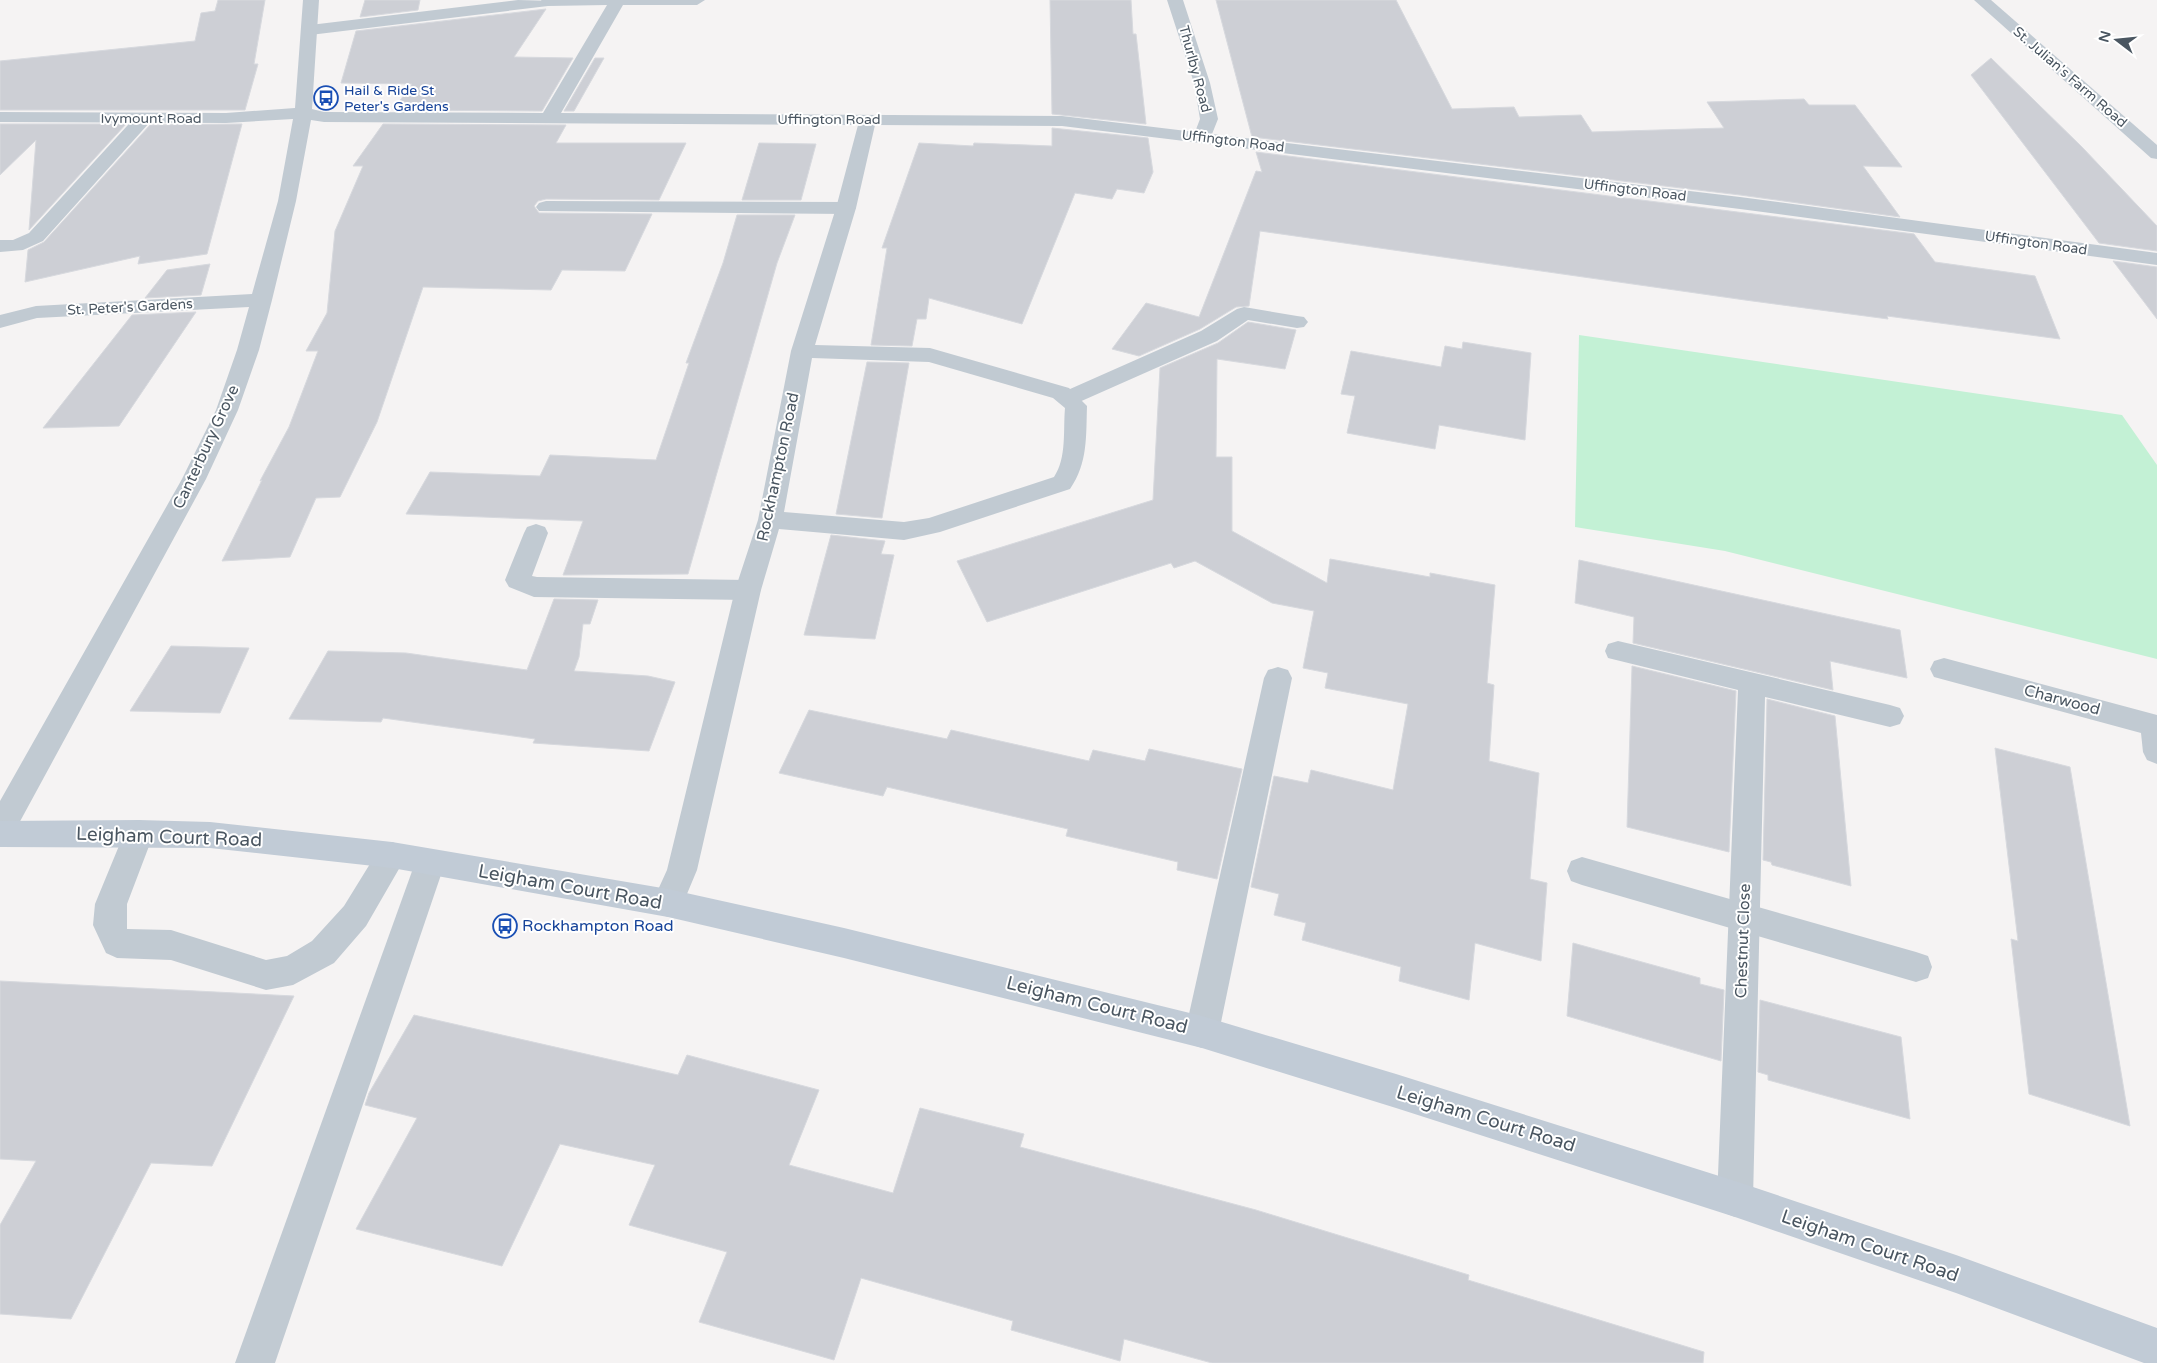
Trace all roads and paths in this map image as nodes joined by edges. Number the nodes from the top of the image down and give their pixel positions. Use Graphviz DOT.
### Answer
graph roads {
  1 [pos="311,0"];
  2 [pos="697,0"];
  3 [pos="1175,0"];
  4 [pos="1982,0"];
  5 [pos="617,1"];
  6 [pos="310,30"];
  7 [pos="302,114"];
  8 [pos="0,117"];
  9 [pos="144,118"];
  10 [pos="549,118"];
  11 [pos="868,119"];
  12 [pos="1202,137"];
  13 [pos="2157,154"];
  14 [pos="546,207"];
  15 [pos="846,208"];
  16 [pos="0,246"];
  17 [pos="2157,259"];
  18 [pos="262,300"];
  19 [pos="0,322"];
  20 [pos="1297,322"];
  21 [pos="802,351"];
  22 [pos="1069,398"];
  23 [pos="770,520"];
  24 [pos="536,533"];
  25 [pos="748,590"];
  26 [pos="1618,651"];
  27 [pos="1944,669"];
  28 [pos="1278,678"];
  29 [pos="1752,683"];
  30 [pos="1890,716"];
  31 [pos="2157,752"];
  32 [pos="0,829"];
  33 [pos="139,832"];
  34 [pos="0,834"];
  35 [pos="392,856"];
  36 [pos="430,864"];
  37 [pos="1582,871"];
  38 [pos="668,904"];
  39 [pos="1744,918"];
  40 [pos="1916,967"];
  41 [pos="1202,1032"];
  42 [pos="1735,1199"];
  43 [pos="2157,1348"];
  44 [pos="255,1363"];
  1 -- 6 [label="street, Canterbury Grove"];
  2 -- 5 [label="street"];
  3 -- 12 [label="street, Thurlby Road"];
  4 -- 13 [label="street, St. Julian's Farm Road"];
  5 -- 6 [label="street"];
  5 -- 10 [label="street"];
  6 -- 7 [label="street, Canterbury Grove"];
  7 -- 9 [label="street, Ivymount Road"];
  7 -- 10 [label="street, Uffington Road"];
  7 -- 18 [label="street, Canterbury Grove"];
  8 -- 9 [label="street, Ivymount Road"];
  9 -- 16 [label="street"];
  10 -- 11 [label="street, Uffington Road"];
  11 -- 12 [label="street, Uffington Road"];
  11 -- 15 [label="street, Rockhampton Road"];
  12 -- 17 [label="street, Uffington Road"];
  14 -- 15 [label="street"];
  15 -- 21 [label="street, Rockhampton Road"];
  18 -- 19 [label="street, St. Peter's Gardens"];
  18 -- 32 [label="street, Canterbury Grove"];
  20 -- 22 [label="street"];
  21 -- 22 [label="street"];
  21 -- 23 [label="street, Rockhampton Road"];
  22 -- 23 [label="street"];
  23 -- 25 [label="street, Rockhampton Road"];
  24 -- 25 [label="street"];
  25 -- 38 [label="street, Rockhampton Road"];
  26 -- 29 [label="street"];
  27 -- 31 [label="street, Charwood"];
  28 -- 41 [label="street"];
  29 -- 30 [label="street"];
  29 -- 39 [label="street, Chestnut Close"];
  33 -- 34 [label="street, Leigham Court Road"];
  33 -- 35 [label="street, Leigham Court Road"];
  33 -- 35 [label="street"];
  35 -- 36 [label="street, Leigham Court Road"];
  36 -- 38 [label="street, Leigham Court Road"];
  36 -- 44 [label="street"];
  37 -- 39 [label="street"];
  38 -- 41 [label="street, Leigham Court Road"];
  39 -- 40 [label="street"];
  39 -- 42 [label="street, Chestnut Close"];
  41 -- 42 [label="street, Leigham Court Road"];
  42 -- 43 [label="street, Leigham Court Road"];
}
